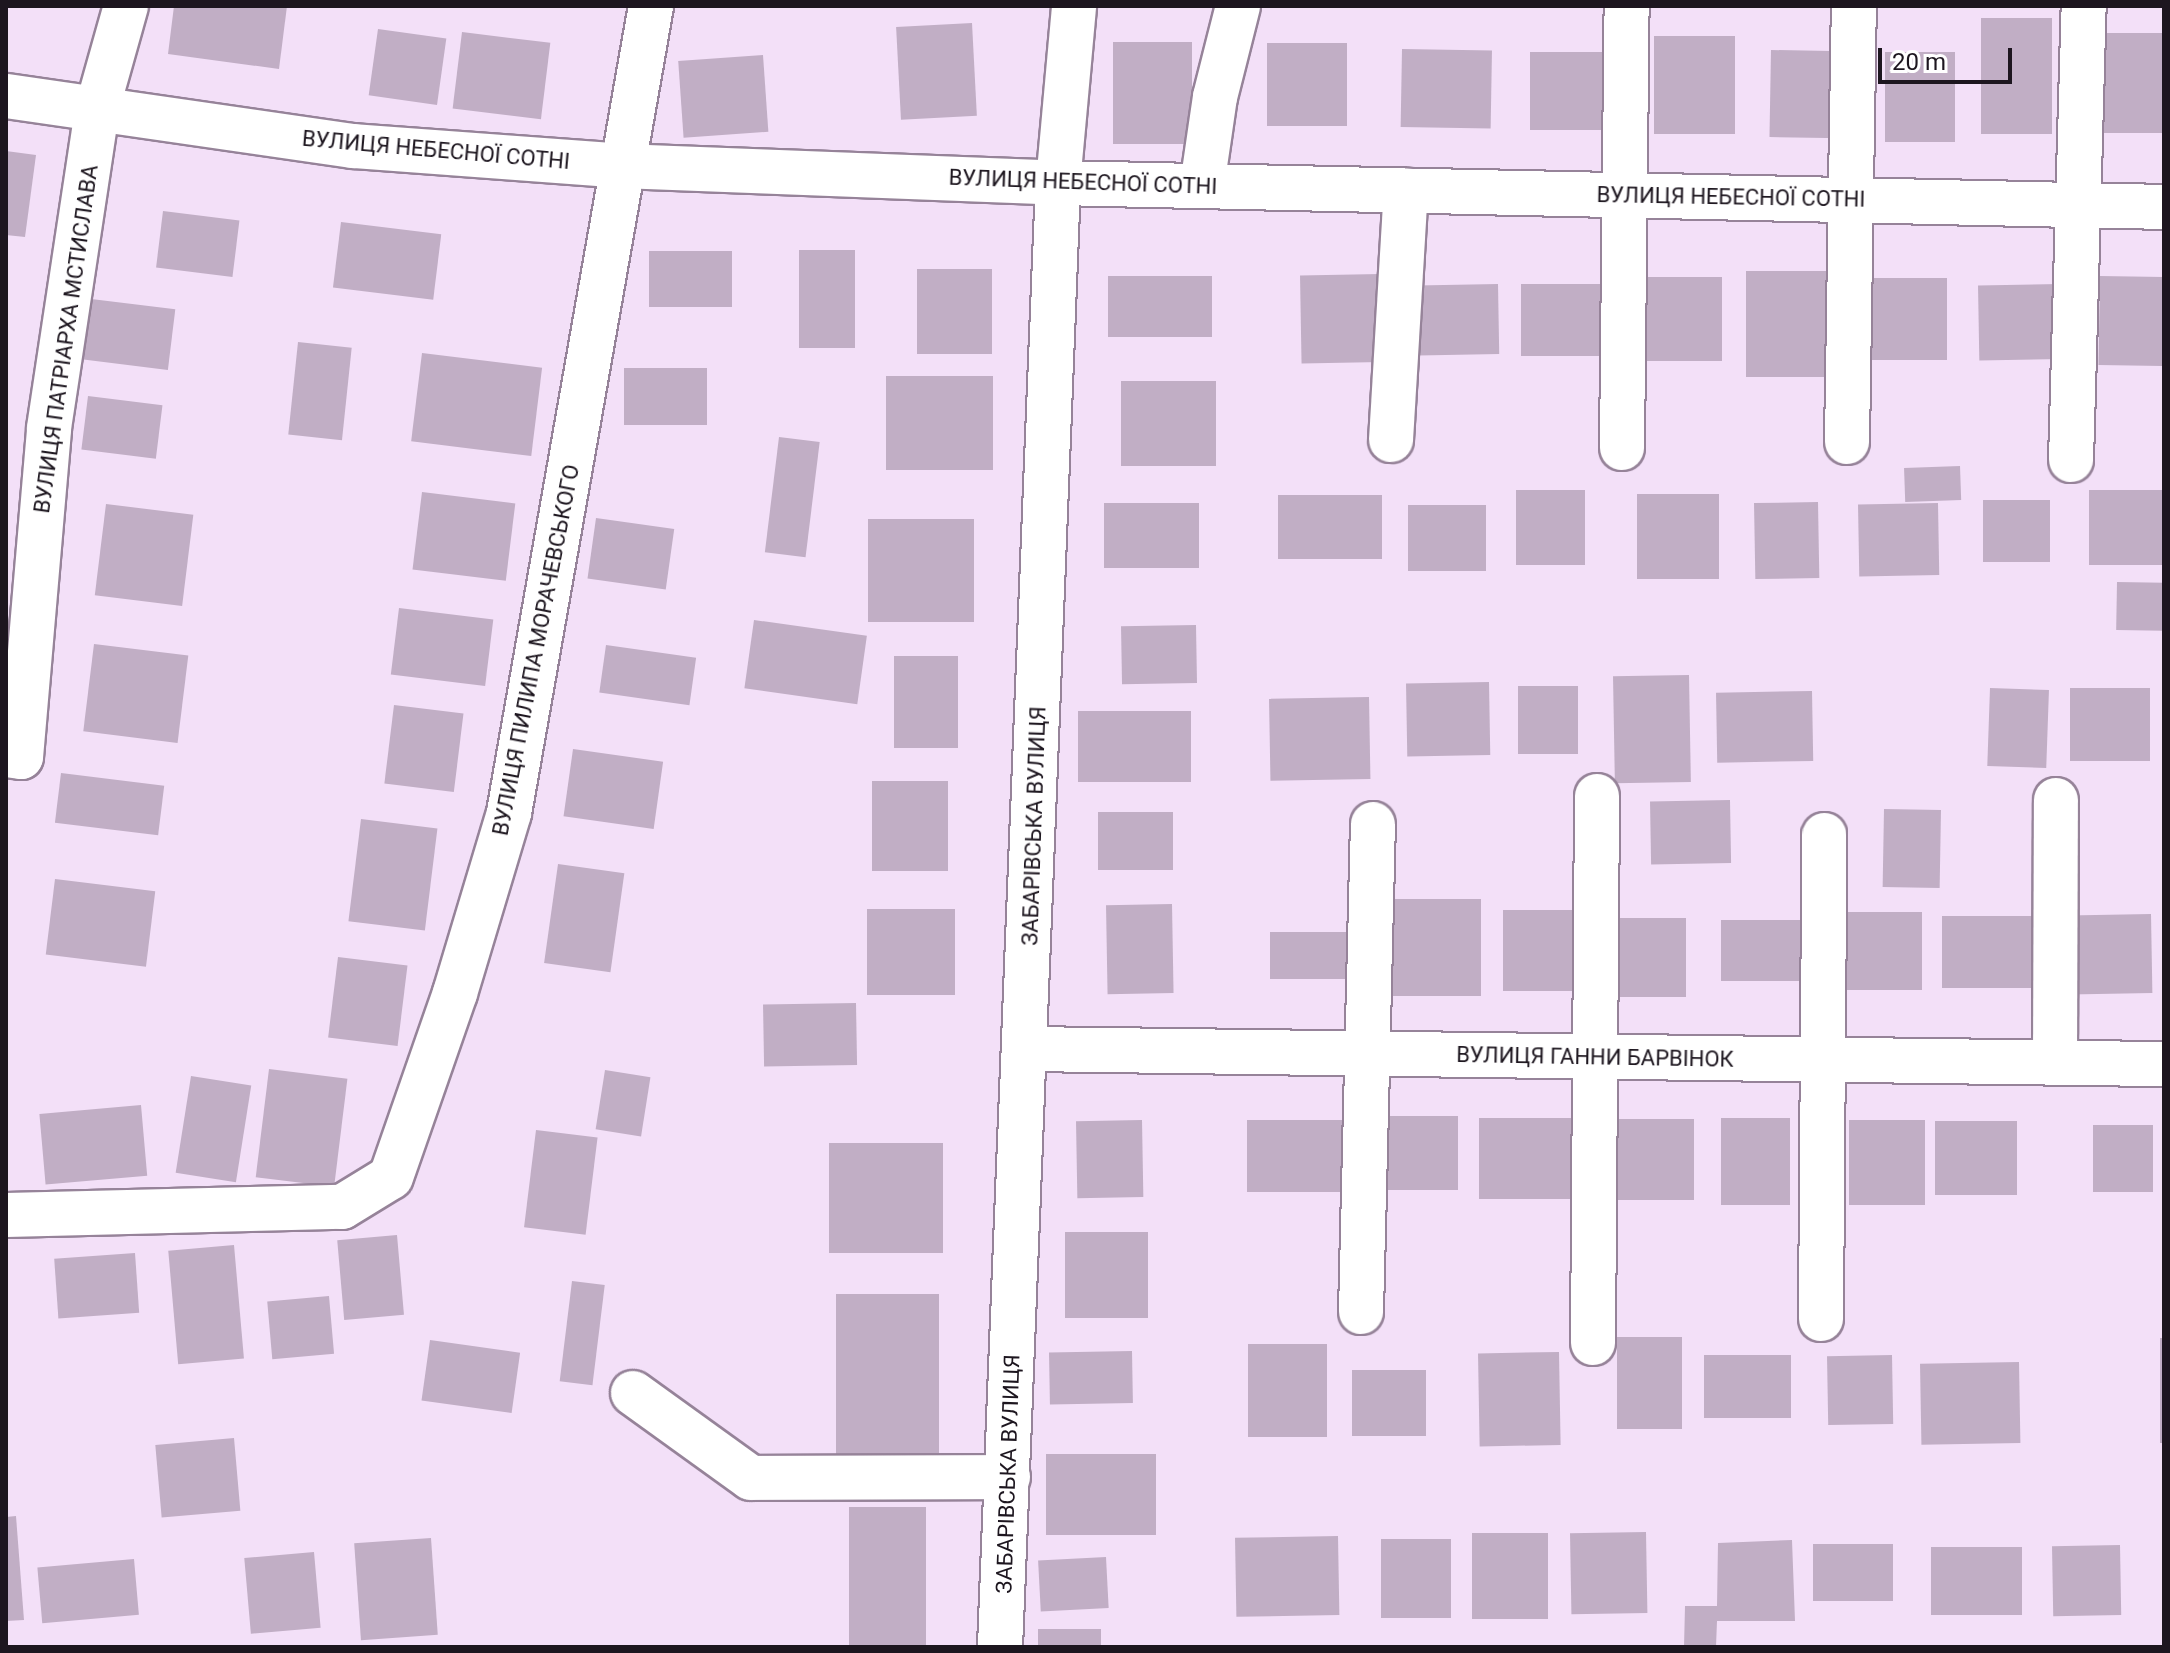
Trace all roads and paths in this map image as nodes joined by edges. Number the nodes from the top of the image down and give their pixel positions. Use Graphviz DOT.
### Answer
graph roads {
  1 [pos="126,6"];
  2 [pos="651,6"];
  3 [pos="1074,6"];
  4 [pos="1238,6"];
  5 [pos="1627,6"];
  6 [pos="1854,6"];
  7 [pos="2084,6"];
  8 [pos="6,96"];
  9 [pos="97,109"];
  10 [pos="623,166"];
  11 [pos="1058,183"];
  12 [pos="1202,186"];
  13 [pos="1406,190"];
  14 [pos="1625,195"];
  15 [pos="1854,200"];
  16 [pos="2077,205"];
  17 [pos="2164,207"];
  18 [pos="1391,440"];
  19 [pos="1847,442"];
  20 [pos="1622,448"];
  21 [pos="2071,460"];
  22 [pos="6,755"];
  23 [pos="1597,796"];
  24 [pos="2056,800"];
  25 [pos="1373,824"];
  26 [pos="1824,835"];
  27 [pos="1026,1049"];
  28 [pos="1370,1054"];
  29 [pos="1594,1057"];
  30 [pos="1821,1060"];
  31 [pos="2055,1063"];
  32 [pos="2164,1064"];
  33 [pos="6,1215"];
  34 [pos="1361,1312"];
  35 [pos="1821,1319"];
  36 [pos="1593,1343"];
  37 [pos="633,1393"];
  38 [pos="1008,1477"];
  39 [pos="1000,1647"];
  1 -- 9 [label="street, ВУЛИЦЯ ПАТРІАРХА МСТИСЛАВА"];
  2 -- 10 [label="street, ВУЛИЦЯ ПИЛИПА МОРАЧЕВСЬКОГО"];
  3 -- 11 [label="street, ЗАБАРІВСЬКА ВУЛИЦЯ"];
  4 -- 12 [label="street"];
  5 -- 14 [label="street"];
  6 -- 15 [label="street"];
  7 -- 16 [label="street"];
  8 -- 9 [label="street, ВУЛИЦЯ НЕБЕСНОЇ СОТНІ"];
  9 -- 10 [label="street, ВУЛИЦЯ НЕБЕСНОЇ СОТНІ"];
  9 -- 22 [label="street, ВУЛИЦЯ ПАТРІАРХА МСТИСЛАВА"];
  10 -- 11 [label="street, ВУЛИЦЯ НЕБЕСНОЇ СОТНІ"];
  10 -- 33 [label="street, ВУЛИЦЯ ПИЛИПА МОРАЧЕВСЬКОГО"];
  11 -- 12 [label="street, ВУЛИЦЯ НЕБЕСНОЇ СОТНІ"];
  11 -- 27 [label="street, ЗАБАРІВСЬКА ВУЛИЦЯ"];
  12 -- 13 [label="street, ВУЛИЦЯ НЕБЕСНОЇ СОТНІ"];
  13 -- 14 [label="street, ВУЛИЦЯ НЕБЕСНОЇ СОТНІ"];
  13 -- 18 [label="street"];
  14 -- 15 [label="street, ВУЛИЦЯ НЕБЕСНОЇ СОТНІ"];
  14 -- 20 [label="street"];
  15 -- 16 [label="street, ВУЛИЦЯ НЕБЕСНОЇ СОТНІ"];
  15 -- 19 [label="street"];
  16 -- 17 [label="street, ВУЛИЦЯ НЕБЕСНОЇ СОТНІ"];
  16 -- 21 [label="street"];
  23 -- 29 [label="street"];
  24 -- 31 [label="street"];
  25 -- 28 [label="street"];
  26 -- 30 [label="street"];
  27 -- 28 [label="street, ВУЛИЦЯ ГАННИ БАРВІНОК"];
  27 -- 38 [label="street, ЗАБАРІВСЬКА ВУЛИЦЯ"];
  28 -- 29 [label="street, ВУЛИЦЯ ГАННИ БАРВІНОК"];
  28 -- 34 [label="street"];
  29 -- 30 [label="street, ВУЛИЦЯ ГАННИ БАРВІНОК"];
  29 -- 36 [label="street"];
  30 -- 31 [label="street, ВУЛИЦЯ ГАННИ БАРВІНОК"];
  30 -- 35 [label="street"];
  31 -- 32 [label="street, ВУЛИЦЯ ГАННИ БАРВІНОК"];
  37 -- 38 [label="street"];
  38 -- 39 [label="street, ЗАБАРІВСЬКА ВУЛИЦЯ"];
}
